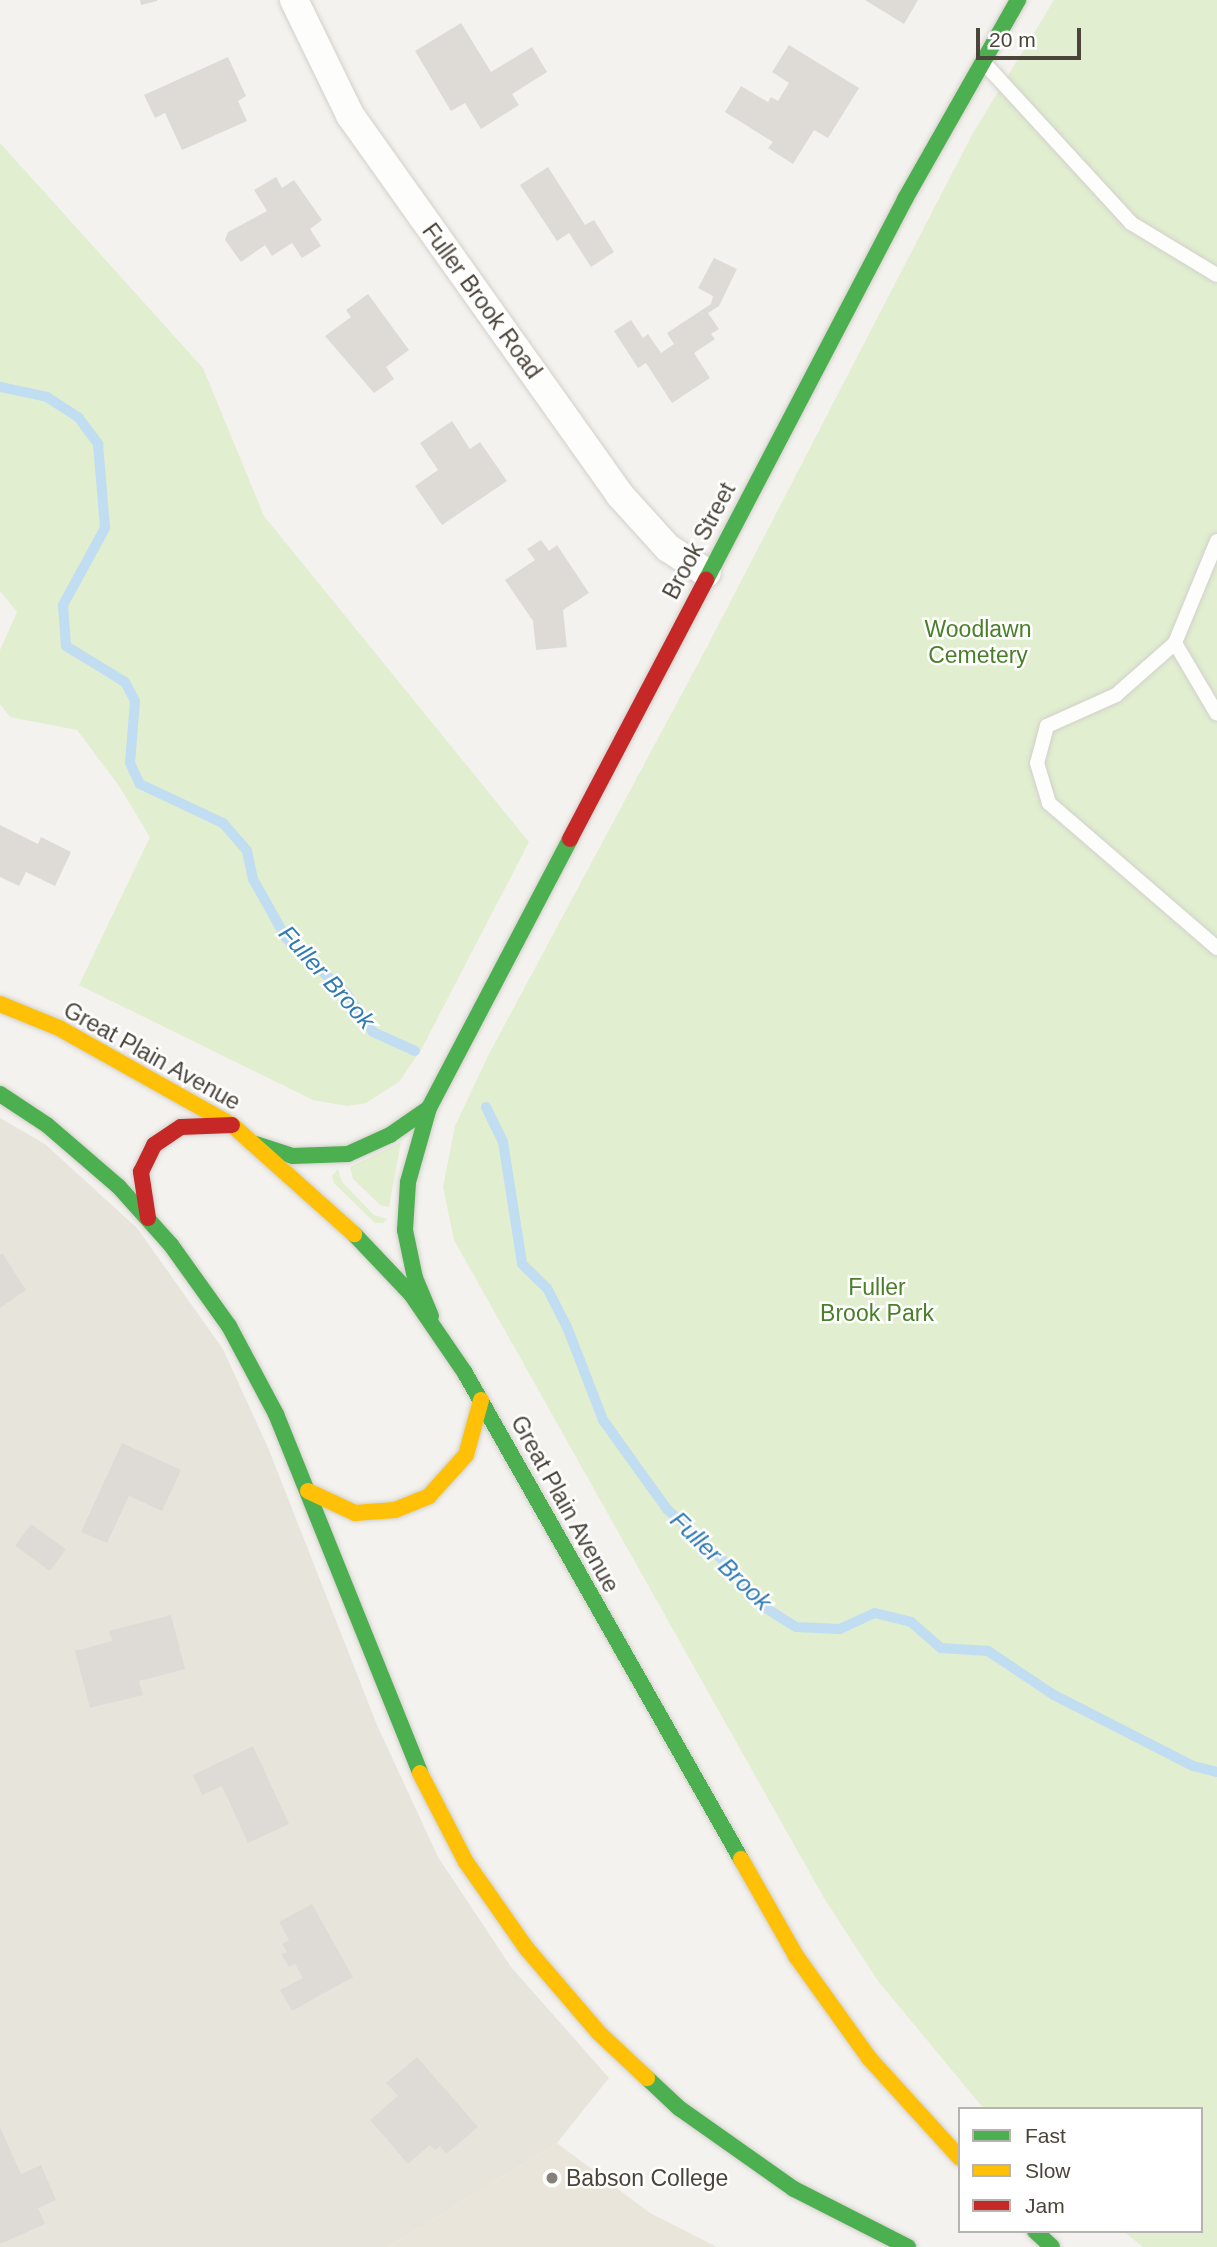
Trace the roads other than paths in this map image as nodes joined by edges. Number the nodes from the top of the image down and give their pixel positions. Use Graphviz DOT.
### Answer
graph roads {
  1 [pos="294,0"];
  2 [pos="1017,0"];
  3 [pos="982,61"];
  4 [pos="1217,275"];
  5 [pos="1217,541"];
  6 [pos="707,573"];
  7 [pos="1175,643"];
  8 [pos="1217,714"];
  9 [pos="1217,948"];
  10 [pos="0,1004"];
  11 [pos="0,1094"];
  12 [pos="429,1108"];
  13 [pos="232,1125"];
  14 [pos="256,1144"];
  15 [pos="148,1218"];
  16 [pos="435,1324"];
  17 [pos="481,1399"];
  18 [pos="307,1491"];
  19 [pos="958,2156"];
  20 [pos="1037,2233"];
  21 [pos="908,2247"];
  22 [pos="1052,2247"];
  1 -- 6 [label="street, Fuller Brook Road"];
  2 -- 3 [label="main road, Brook Street"];
  3 -- 4 [label="lane"];
  3 -- 6 [label="main road, Brook Street"];
  5 -- 7 [label="lane"];
  6 -- 12 [label="main road, Brook Street"];
  7 -- 8 [label="lane"];
  7 -- 9 [label="lane"];
  10 -- 13 [label="main road, Great Plain Avenue"];
  11 -- 15 [label="main road"];
  12 -- 14 [label="main road, Brook Street"];
  12 -- 16 [label="main road, Brook Street"];
  13 -- 14 [label="main road, Great Plain Avenue"];
  13 -- 15 [label="main road"];
  14 -- 16 [label="main road, Great Plain Avenue"];
  15 -- 18 [label="main road"];
  16 -- 17 [label="main road, Great Plain Avenue"];
  17 -- 18 [label="main road"];
  17 -- 19 [label="main road, Great Plain Avenue"];
  18 -- 21 [label="main road"];
  20 -- 22 [label="main road"];
}
